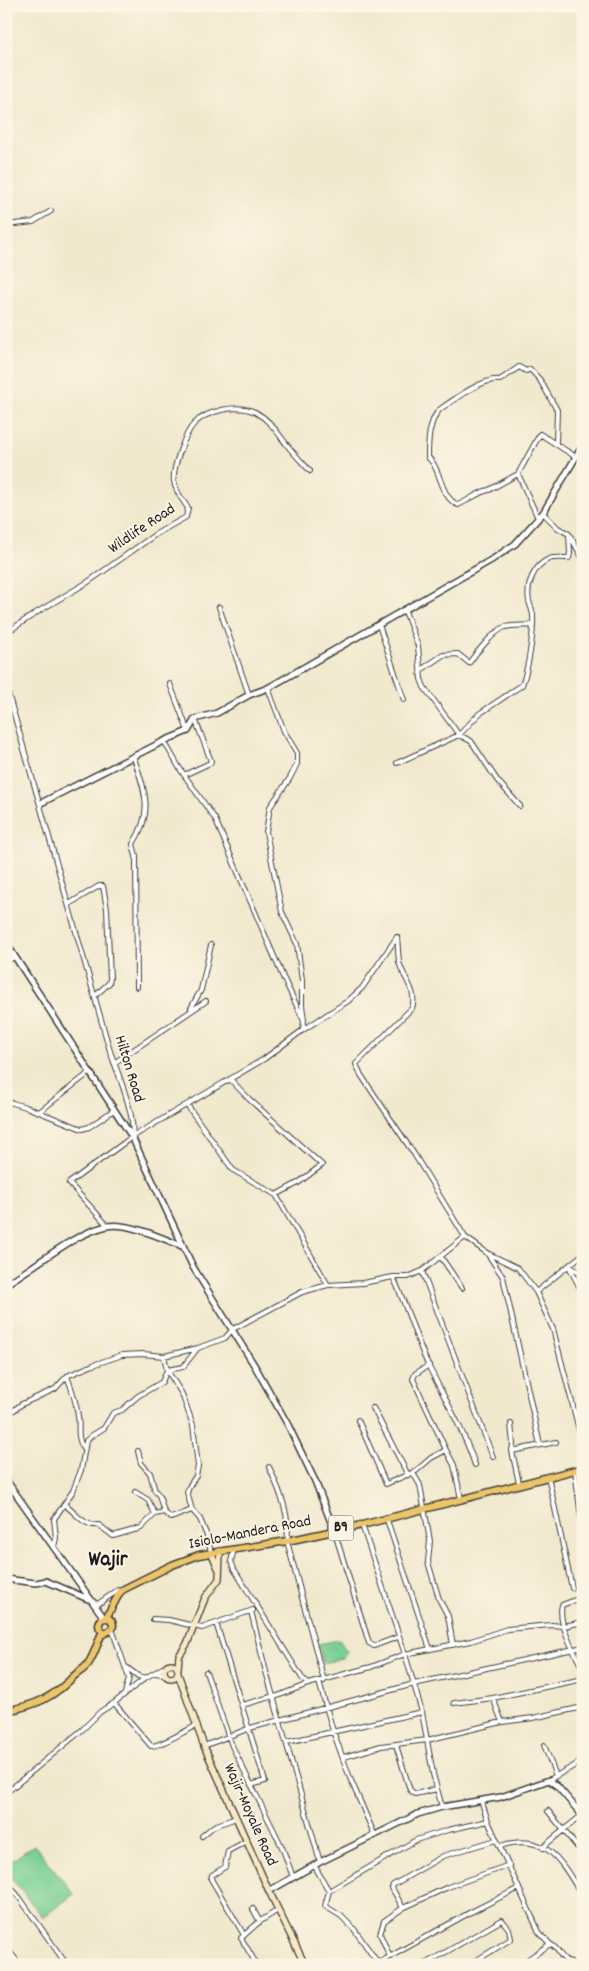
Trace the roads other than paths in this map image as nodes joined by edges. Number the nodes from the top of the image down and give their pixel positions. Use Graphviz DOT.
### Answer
graph roads {
  1 [pos="51,211"];
  2 [pos="6,224"];
  3 [pos="556,444"];
  4 [pos="583,445"];
  5 [pos="576,457"];
  6 [pos="310,471"];
  7 [pos="518,474"];
  8 [pos="543,513"];
  9 [pos="538,518"];
  10 [pos="568,534"];
  11 [pos="583,559"];
  12 [pos="219,606"];
  13 [pos="405,611"];
  14 [pos="379,625"];
  15 [pos="533,625"];
  16 [pos="6,633"];
  17 [pos="421,670"];
  18 [pos="170,684"];
  19 [pos="6,686"];
  20 [pos="268,688"];
  21 [pos="248,695"];
  22 [pos="404,700"];
  23 [pos="195,719"];
  24 [pos="188,730"];
  25 [pos="460,735"];
  26 [pos="164,741"];
  27 [pos="134,758"];
  28 [pos="397,763"];
  29 [pos="184,775"];
  30 [pos="40,803"];
  31 [pos="520,806"];
  32 [pos="69,904"];
  33 [pos="6,943"];
  34 [pos="211,945"];
  35 [pos="14,957"];
  36 [pos="6,962"];
  37 [pos="137,987"];
  38 [pos="95,996"];
  39 [pos="206,1000"];
  40 [pos="186,1014"];
  41 [pos="304,1021"];
  42 [pos="303,1030"];
  43 [pos="114,1063"];
  44 [pos="89,1073"];
  45 [pos="230,1079"];
  46 [pos="6,1101"];
  47 [pos="187,1105"];
  48 [pos="114,1110"];
  49 [pos="39,1112"];
  50 [pos="132,1137"];
  51 [pos="276,1195"];
  52 [pos="108,1226"];
  53 [pos="465,1237"];
  54 [pos="182,1246"];
  55 [pos="487,1253"];
  56 [pos="583,1254"];
  57 [pos="441,1257"];
  58 [pos="569,1266"];
  59 [pos="422,1271"];
  60 [pos="583,1274"];
  61 [pos="393,1276"];
  62 [pos="6,1284"];
  63 [pos="328,1285"];
  64 [pos="462,1288"];
  65 [pos="536,1292"];
  66 [pos="583,1294"];
  67 [pos="232,1329"];
  68 [pos="198,1348"];
  69 [pos="164,1356"];
  70 [pos="429,1365"];
  71 [pos="167,1370"];
  72 [pos="67,1376"];
  73 [pos="373,1408"];
  74 [pos="6,1416"];
  75 [pos="358,1420"];
  76 [pos="511,1424"];
  77 [pos="556,1442"];
  78 [pos="540,1445"];
  79 [pos="583,1445"];
  80 [pos="84,1450"];
  81 [pos="446,1450"];
  82 [pos="138,1451"];
  83 [pos="512,1451"];
  84 [pos="493,1457"];
  85 [pos="475,1465"];
  86 [pos="269,1467"];
  87 [pos="583,1468"];
  88 [pos="574,1470"];
  89 [pos="413,1473"];
  90 [pos="408,1475"];
  91 [pos="548,1476"];
  92 [pos="6,1480"];
  93 [pos="519,1483"];
  94 [pos="135,1492"];
  95 [pos="461,1499"];
  96 [pos="66,1505"];
  97 [pos="423,1509"];
  98 [pos="192,1510"];
  99 [pos="164,1512"];
  100 [pos="155,1514"];
  101 [pos="386,1517"];
  102 [pos="362,1524"];
  103 [pos="334,1530"];
  104 [pos="583,1532"];
  105 [pos="287,1541"];
  106 [pos="54,1549"];
  107 [pos="234,1549"];
  108 [pos="220,1551"];
  109 [pos="211,1552"];
  110 [pos="218,1568"];
  111 [pos="6,1579"];
  112 [pos="572,1588"];
  113 [pos="120,1592"];
  114 [pos="583,1597"];
  115 [pos="89,1599"];
  116 [pos="112,1608"];
  117 [pos="257,1608"];
  118 [pos="251,1610"];
  119 [pos="154,1619"];
  120 [pos="102,1622"];
  121 [pos="216,1622"];
  122 [pos="583,1622"];
  123 [pos="564,1626"];
  124 [pos="194,1627"];
  125 [pos="109,1629"];
  126 [pos="398,1637"];
  127 [pos="97,1644"];
  128 [pos="453,1645"];
  129 [pos="583,1647"];
  130 [pos="430,1649"];
  131 [pos="573,1649"];
  132 [pos="405,1654"];
  133 [pos="179,1656"];
  134 [pos="168,1665"];
  135 [pos="126,1667"];
  136 [pos="583,1669"];
  137 [pos="178,1671"];
  138 [pos="206,1672"];
  139 [pos="155,1673"];
  140 [pos="167,1677"];
  141 [pos="145,1678"];
  142 [pos="583,1678"];
  143 [pos="322,1682"];
  144 [pos="308,1684"];
  145 [pos="414,1684"];
  146 [pos="183,1689"];
  147 [pos="124,1695"];
  148 [pos="274,1696"];
  149 [pos="493,1698"];
  150 [pos="114,1703"];
  151 [pos="454,1704"];
  152 [pos="242,1705"];
  153 [pos="583,1707"];
  154 [pos="327,1708"];
  155 [pos="6,1710"];
  156 [pos="422,1712"];
  157 [pos="280,1720"];
  158 [pos="502,1722"];
  159 [pos="196,1726"];
  160 [pos="250,1728"];
  161 [pos="333,1731"];
  162 [pos="228,1736"];
  163 [pos="427,1740"];
  164 [pos="286,1742"];
  165 [pos="396,1745"];
  166 [pos="544,1745"];
  167 [pos="204,1746"];
  168 [pos="344,1757"];
  169 [pos="583,1757"];
  170 [pos="579,1763"];
  171 [pos="583,1773"];
  172 [pos="556,1776"];
  173 [pos="549,1780"];
  174 [pos="251,1786"];
  175 [pos="437,1790"];
  176 [pos="6,1794"];
  177 [pos="482,1800"];
  178 [pos="442,1808"];
  179 [pos="548,1811"];
  180 [pos="582,1816"];
  181 [pos="236,1818"];
  182 [pos="488,1821"];
  183 [pos="562,1830"];
  184 [pos="202,1836"];
  185 [pos="375,1836"];
  186 [pos="496,1840"];
  187 [pos="247,1841"];
  188 [pos="500,1846"];
  189 [pos="543,1848"];
  190 [pos="583,1854"];
  191 [pos="320,1862"];
  192 [pos="509,1864"];
  193 [pos="314,1865"];
  194 [pos="293,1877"];
  195 [pos="6,1882"];
  196 [pos="519,1888"];
  197 [pos="269,1891"];
  198 [pos="329,1891"];
  199 [pos="583,1897"];
  200 [pos="403,1908"];
  201 [pos="253,1909"];
  202 [pos="278,1910"];
  203 [pos="260,1922"];
  204 [pos="244,1935"];
  205 [pos="550,1944"];
  206 [pos="6,1947"];
  207 [pos="390,1956"];
  208 [pos="567,1963"];
  209 [pos="256,1964"];
  210 [pos="377,1964"];
  211 [pos="20,1965"];
  212 [pos="67,1965"];
  213 [pos="305,1965"];
  214 [pos="423,1965"];
  215 [pos="469,1965"];
  216 [pos="520,1965"];
  217 [pos="576,1965"];
  1 -- 2 [label="street"];
  3 -- 5 [label="street"];
  3 -- 7 [label="street"];
  3 -- 7 [label="street"];
  4 -- 5 [label="street"];
  5 -- 8 [label="street"];
  6 -- 16 [label="street, Wildlife Road"];
  7 -- 9 [label="street"];
  8 -- 9 [label="street"];
  8 -- 10 [label="street"];
  9 -- 13 [label="street"];
  10 -- 11 [label="street"];
  10 -- 15 [label="street"];
  12 -- 21 [label="street"];
  13 -- 14 [label="street"];
  13 -- 17 [label="street"];
  14 -- 20 [label="street"];
  14 -- 22 [label="street"];
  15 -- 17 [label="street"];
  15 -- 25 [label="street"];
  17 -- 25 [label="street"];
  18 -- 24 [label="street"];
  19 -- 30 [label="street, Hilton Road"];
  20 -- 21 [label="street"];
  20 -- 41 [label="street"];
  21 -- 23 [label="street"];
  23 -- 24 [label="street"];
  23 -- 29 [label="street"];
  24 -- 26 [label="street"];
  25 -- 28 [label="street"];
  25 -- 31 [label="street"];
  26 -- 27 [label="street"];
  26 -- 29 [label="street"];
  27 -- 30 [label="street"];
  27 -- 37 [label="street"];
  29 -- 41 [label="street"];
  30 -- 32 [label="street, Hilton Road"];
  32 -- 38 [label="street, Hilton Road"];
  32 -- 38 [label="street"];
  33 -- 35 [label="street"];
  34 -- 40 [label="street"];
  35 -- 36 [label="street"];
  35 -- 44 [label="street"];
  38 -- 43 [label="street, Hilton Road"];
  39 -- 40 [label="street"];
  40 -- 43 [label="street"];
  41 -- 42 [label="street"];
  42 -- 45 [label="street"];
  42 -- 53 [label="street"];
  43 -- 50 [label="street, Hilton Road"];
  44 -- 48 [label="street"];
  44 -- 49 [label="street"];
  45 -- 47 [label="street"];
  45 -- 51 [label="street"];
  46 -- 49 [label="street"];
  47 -- 50 [label="street"];
  47 -- 51 [label="street"];
  48 -- 49 [label="street"];
  48 -- 50 [label="street"];
  50 -- 52 [label="street"];
  50 -- 54 [label="street"];
  51 -- 63 [label="street"];
  52 -- 54 [label="street"];
  52 -- 62 [label="street"];
  53 -- 55 [label="street"];
  53 -- 57 [label="street"];
  54 -- 67 [label="street"];
  55 -- 65 [label="street"];
  55 -- 78 [label="street"];
  56 -- 58 [label="street"];
  57 -- 59 [label="street"];
  57 -- 64 [label="street"];
  58 -- 60 [label="street"];
  58 -- 65 [label="street"];
  58 -- 66 [label="street"];
  59 -- 61 [label="street"];
  59 -- 84 [label="street"];
  61 -- 63 [label="street"];
  61 -- 70 [label="street"];
  63 -- 67 [label="street"];
  65 -- 79 [label="street"];
  67 -- 68 [label="street"];
  67 -- 103 [label="street"];
  68 -- 69 [label="street"];
  68 -- 71 [label="street"];
  69 -- 71 [label="street"];
  69 -- 72 [label="street"];
  70 -- 81 [label="street"];
  70 -- 85 [label="street"];
  71 -- 80 [label="street"];
  71 -- 98 [label="street"];
  72 -- 74 [label="street"];
  72 -- 80 [label="street"];
  73 -- 90 [label="street"];
  75 -- 90 [label="street"];
  76 -- 83 [label="street"];
  77 -- 78 [label="street"];
  78 -- 83 [label="street"];
  80 -- 96 [label="street"];
  81 -- 89 [label="street"];
  81 -- 95 [label="street"];
  82 -- 99 [label="street"];
  83 -- 93 [label="street"];
  86 -- 105 [label="street"];
  87 -- 88 [label="highway, Isiolo-Mandera Road / B9"];
  88 -- 91 [label="highway, Isiolo-Mandera Road / B9"];
  88 -- 104 [label="street"];
  89 -- 90 [label="street"];
  89 -- 97 [label="street"];
  91 -- 93 [label="highway, Isiolo-Mandera Road / B9"];
  91 -- 112 [label="street"];
  92 -- 106 [label="street"];
  93 -- 95 [label="highway, Isiolo-Mandera Road / B9"];
  94 -- 100 [label="street"];
  95 -- 97 [label="highway, Isiolo-Mandera Road / B9"];
  96 -- 100 [label="street"];
  96 -- 106 [label="street"];
  97 -- 101 [label="highway, Isiolo-Mandera Road / B9"];
  97 -- 128 [label="street"];
  98 -- 99 [label="street"];
  98 -- 109 [label="street"];
  99 -- 100 [label="street"];
  101 -- 102 [label="highway, Isiolo-Mandera Road / B9"];
  101 -- 130 [label="street"];
  102 -- 103 [label="highway, Isiolo-Mandera Road / B9"];
  102 -- 126 [label="street"];
  103 -- 105 [label="highway, Isiolo-Mandera Road / B9"];
  103 -- 126 [label="street"];
  105 -- 107 [label="highway, Isiolo-Mandera Road / B9"];
  105 -- 143 [label="street"];
  106 -- 115 [label="street"];
  107 -- 108 [label="highway, Isiolo-Mandera Road / B9"];
  107 -- 117 [label="street"];
  108 -- 109 [label="highway, Isiolo-Mandera Road / B9"];
  108 -- 110 [label="main road"];
  109 -- 110 [label="main road"];
  109 -- 113 [label="highway, Isiolo-Mandera Road / B9"];
  110 -- 124 [label="main road"];
  111 -- 115 [label="street"];
  113 -- 115 [label="street"];
  113 -- 116 [label="highway"];
  114 -- 123 [label="street"];
  115 -- 120 [label="street"];
  116 -- 120 [label="highway"];
  116 -- 125 [label="highway"];
  117 -- 118 [label="street"];
  117 -- 144 [label="street"];
  118 -- 121 [label="street"];
  118 -- 148 [label="street"];
  119 -- 124 [label="street"];
  120 -- 125 [label="highway"];
  120 -- 125 [label="highway"];
  120 -- 127 [label="highway"];
  121 -- 124 [label="street"];
  121 -- 152 [label="street"];
  122 -- 123 [label="street"];
  123 -- 128 [label="street"];
  123 -- 131 [label="street"];
  124 -- 133 [label="main road"];
  125 -- 127 [label="highway"];
  125 -- 135 [label="street"];
  126 -- 132 [label="street"];
  127 -- 155 [label="highway"];
  128 -- 130 [label="street"];
  129 -- 131 [label="street"];
  130 -- 132 [label="street"];
  131 -- 136 [label="street"];
  131 -- 145 [label="street"];
  132 -- 143 [label="street"];
  132 -- 145 [label="street"];
  133 -- 134 [label="main road"];
  133 -- 137 [label="main road"];
  134 -- 137 [label="main road"];
  134 -- 139 [label="street"];
  134 -- 140 [label="main road"];
  135 -- 141 [label="street"];
  135 -- 147 [label="street"];
  137 -- 140 [label="main road"];
  137 -- 146 [label="main road, Wajir-Moyale Road"];
  138 -- 162 [label="street"];
  139 -- 140 [label="street"];
  139 -- 141 [label="street"];
  140 -- 146 [label="main road"];
  141 -- 147 [label="street"];
  142 -- 149 [label="street"];
  143 -- 144 [label="street"];
  143 -- 154 [label="street"];
  144 -- 148 [label="street"];
  145 -- 154 [label="street"];
  145 -- 156 [label="street"];
  146 -- 159 [label="main road, Wajir-Moyale Road"];
  147 -- 150 [label="street"];
  148 -- 152 [label="street"];
  148 -- 157 [label="street"];
  149 -- 151 [label="street"];
  149 -- 158 [label="street"];
  150 -- 159 [label="street"];
  150 -- 176 [label="street"];
  152 -- 160 [label="street"];
  153 -- 158 [label="street"];
  154 -- 157 [label="street"];
  154 -- 161 [label="street"];
  156 -- 161 [label="street"];
  156 -- 163 [label="street"];
  157 -- 160 [label="street"];
  157 -- 164 [label="street"];
  158 -- 163 [label="street"];
  159 -- 167 [label="main road, Wajir-Moyale Road"];
  160 -- 162 [label="street"];
  160 -- 174 [label="street"];
  161 -- 164 [label="street"];
  161 -- 168 [label="street"];
  162 -- 167 [label="street"];
  162 -- 174 [label="street"];
  163 -- 165 [label="street"];
  163 -- 175 [label="street"];
  164 -- 191 [label="street"];
  165 -- 168 [label="street"];
  165 -- 175 [label="street"];
  166 -- 172 [label="street"];
  167 -- 181 [label="main road, Wajir-Moyale Road"];
  168 -- 185 [label="street"];
  169 -- 170 [label="street"];
  170 -- 171 [label="street"];
  170 -- 172 [label="street"];
  172 -- 173 [label="street"];
  173 -- 177 [label="street"];
  173 -- 180 [label="street"];
  174 -- 194 [label="street"];
  175 -- 178 [label="street"];
  177 -- 178 [label="street"];
  177 -- 182 [label="street"];
  178 -- 185 [label="street"];
  179 -- 183 [label="street"];
  180 -- 183 [label="street"];
  181 -- 184 [label="street"];
  181 -- 187 [label="main road, Wajir-Moyale Road"];
  182 -- 186 [label="street"];
  182 -- 198 [label="street"];
  183 -- 189 [label="street"];
  183 -- 190 [label="street"];
  185 -- 191 [label="street"];
  186 -- 188 [label="street"];
  186 -- 200 [label="street"];
  187 -- 197 [label="main road, Wajir-Moyale Road"];
  187 -- 204 [label="street"];
  188 -- 189 [label="street"];
  188 -- 192 [label="street"];
  189 -- 199 [label="street"];
  191 -- 193 [label="street"];
  192 -- 196 [label="street"];
  192 -- 200 [label="street"];
  193 -- 194 [label="street"];
  193 -- 198 [label="street"];
  194 -- 197 [label="street"];
  195 -- 212 [label="street"];
  196 -- 205 [label="street"];
  196 -- 207 [label="street"];
  197 -- 202 [label="main road, Wajir-Moyale Road"];
  198 -- 210 [label="street"];
  200 -- 207 [label="street"];
  201 -- 203 [label="street"];
  202 -- 203 [label="street"];
  202 -- 213 [label="main road, Wajir-Moyale Road"];
  203 -- 204 [label="street"];
  204 -- 209 [label="street"];
  205 -- 208 [label="street"];
  205 -- 216 [label="street"];
  206 -- 211 [label="street"];
  207 -- 210 [label="street"];
  208 -- 217 [label="street"];
  214 -- 215 [label="street"];
}
